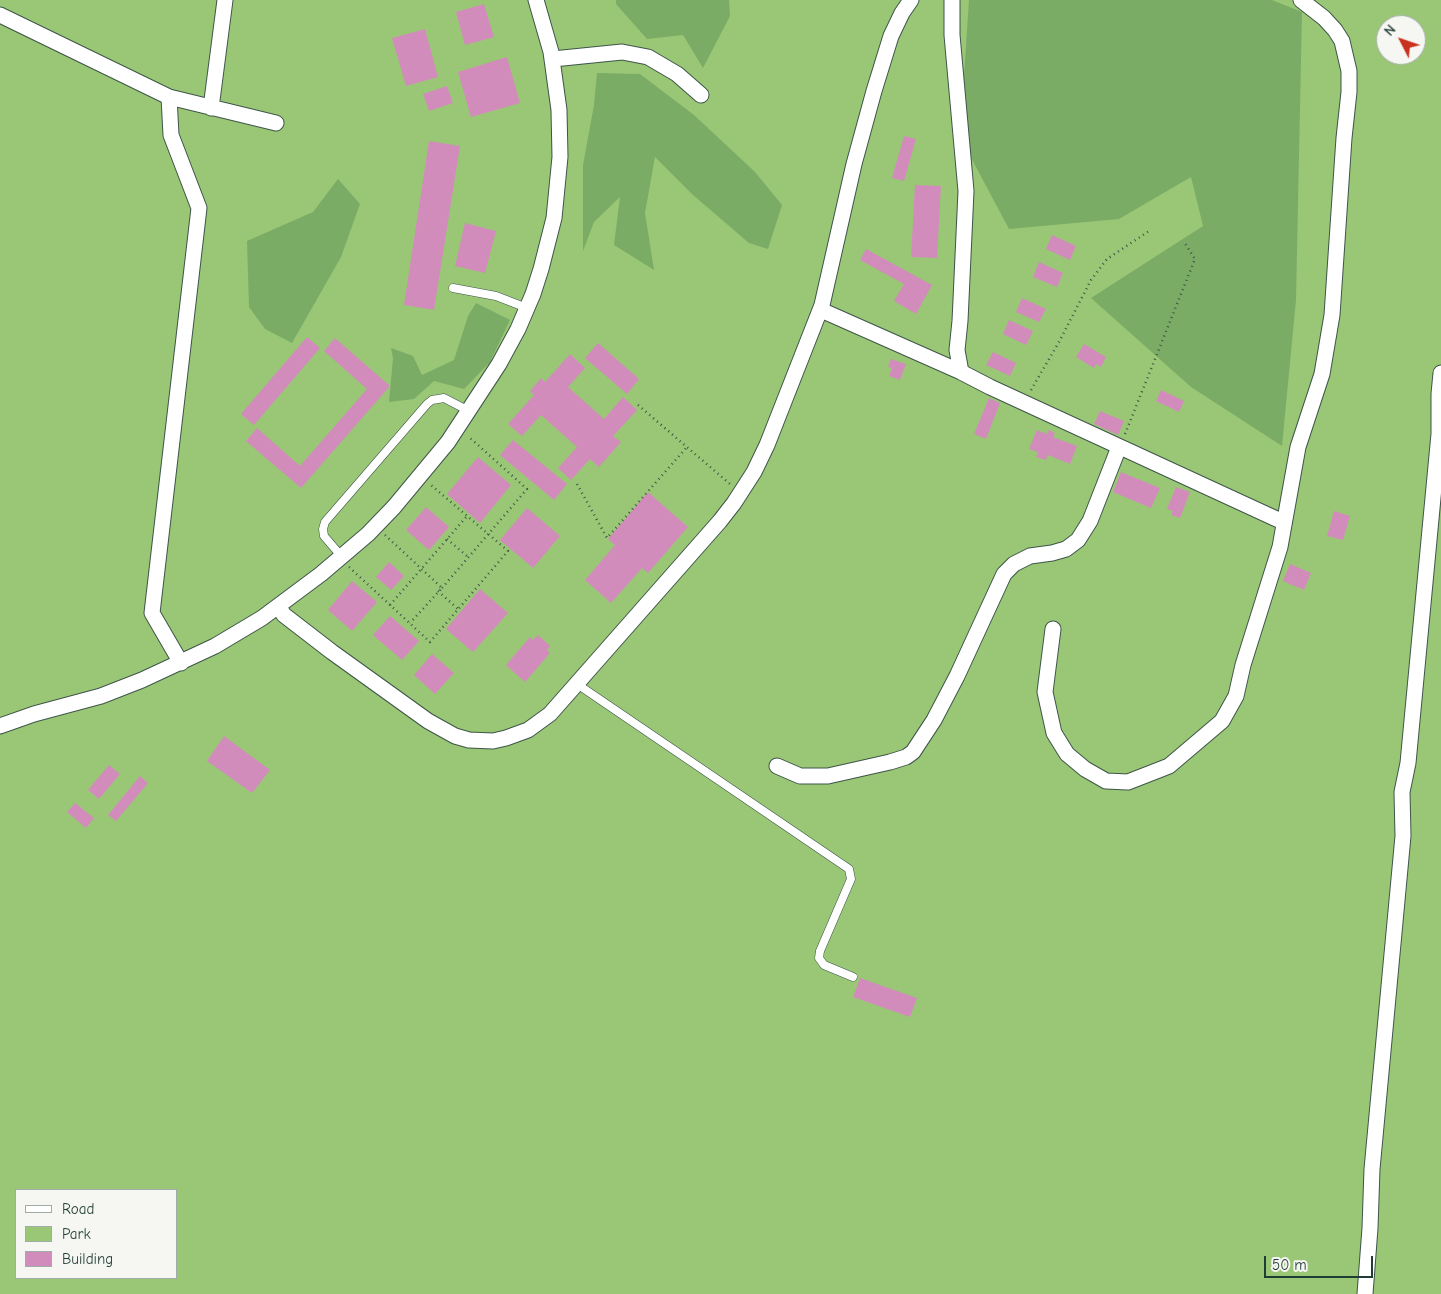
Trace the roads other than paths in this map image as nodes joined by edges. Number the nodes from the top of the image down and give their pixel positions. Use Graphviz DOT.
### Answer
graph roads {
  1 [pos="225,0"];
  2 [pos="536,0"];
  3 [pos="911,0"];
  4 [pos="952,0"];
  5 [pos="1302,0"];
  6 [pos="0,15"];
  7 [pos="553,59"];
  8 [pos="701,95"];
  9 [pos="169,97"];
  10 [pos="211,108"];
  11 [pos="276,123"];
  12 [pos="454,288"];
  13 [pos="527,308"];
  14 [pos="820,310"];
  15 [pos="961,372"];
  16 [pos="1441,373"];
  17 [pos="469,412"];
  18 [pos="1119,447"];
  19 [pos="1283,522"];
  20 [pos="341,558"];
  21 [pos="278,606"];
  22 [pos="1053,628"];
  23 [pos="181,663"];
  24 [pos="577,684"];
  25 [pos="0,726"];
  26 [pos="777,766"];
  27 [pos="853,977"];
  28 [pos="1365,1294"];
  1 -- 10 [label="street"];
  2 -- 7 [label="street"];
  3 -- 14 [label="street"];
  4 -- 15 [label="street"];
  5 -- 19 [label="street"];
  6 -- 9 [label="street"];
  7 -- 8 [label="street"];
  7 -- 13 [label="street"];
  9 -- 10 [label="street"];
  9 -- 23 [label="street"];
  10 -- 11 [label="street"];
  12 -- 13 [label="lane"];
  13 -- 17 [label="street"];
  14 -- 15 [label="street"];
  14 -- 24 [label="street"];
  15 -- 18 [label="street"];
  16 -- 28 [label="street"];
  17 -- 20 [label="street"];
  17 -- 20 [label="lane"];
  18 -- 19 [label="street"];
  18 -- 26 [label="street"];
  19 -- 22 [label="street"];
  20 -- 21 [label="street"];
  21 -- 23 [label="street"];
  21 -- 24 [label="street"];
  23 -- 25 [label="street"];
  24 -- 27 [label="lane"];
}
